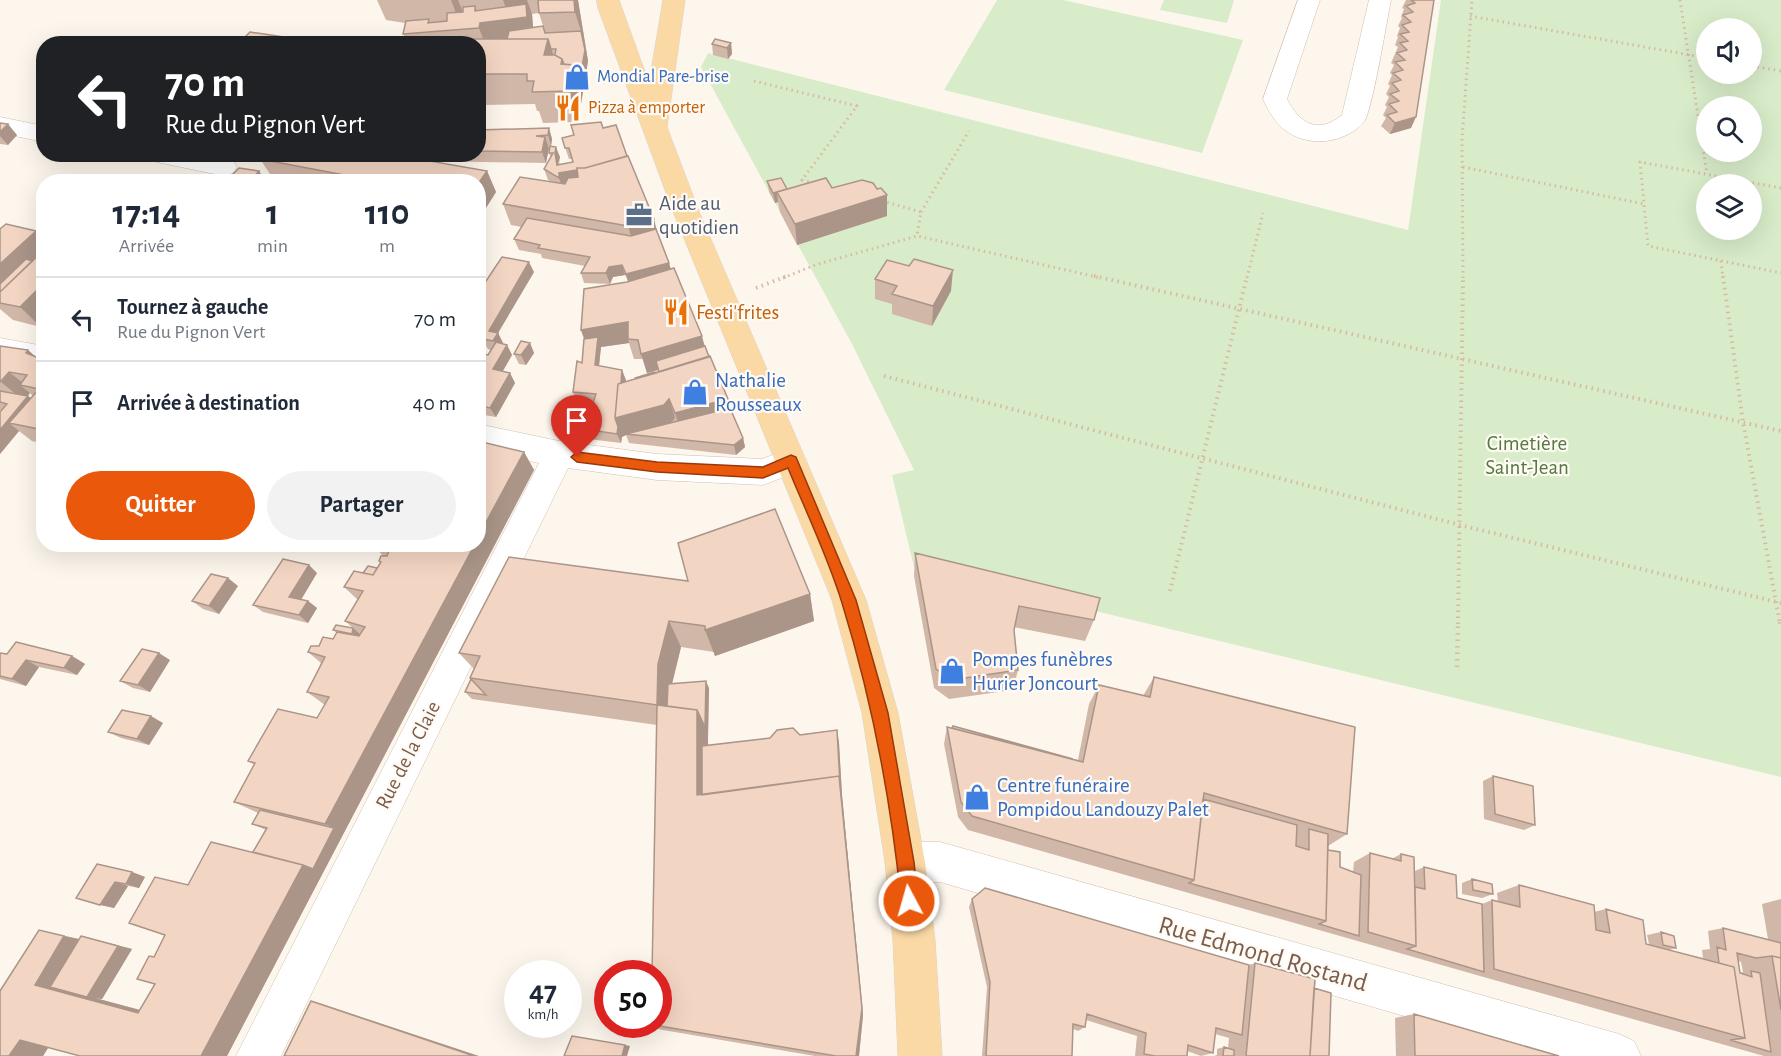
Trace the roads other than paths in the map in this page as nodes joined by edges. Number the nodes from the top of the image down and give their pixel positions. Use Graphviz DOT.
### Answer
graph roads {
  1 [pos="608,0"];
  2 [pos="674,0"];
  3 [pos="1310,0"];
  4 [pos="1380,0"];
  5 [pos="0,125"];
  6 [pos="654,128"];
  7 [pos="36,132"];
  8 [pos="198,162"];
  9 [pos="224,167"];
  10 [pos="0,350"];
  11 [pos="36,356"];
  12 [pos="486,440"];
  13 [pos="559,454"];
  14 [pos="791,461"];
  15 [pos="905,862"];
  16 [pos="258,1056"];
  17 [pos="920,1056"];
  18 [pos="1619,1056"];
  1 -- 6 [label="main road"];
  2 -- 6 [label="main road"];
  3 -- 4 [label="street"];
  5 -- 7 [label="street"];
  6 -- 14 [label="main road"];
  8 -- 9 [label="street"];
  10 -- 11 [label="street"];
  12 -- 13 [label="street"];
  13 -- 14 [label="street"];
  13 -- 16 [label="street, Rue de la Claie"];
  14 -- 15 [label="main road"];
  15 -- 17 [label="main road"];
  15 -- 18 [label="street, Rue Edmond Rostand"];
}
